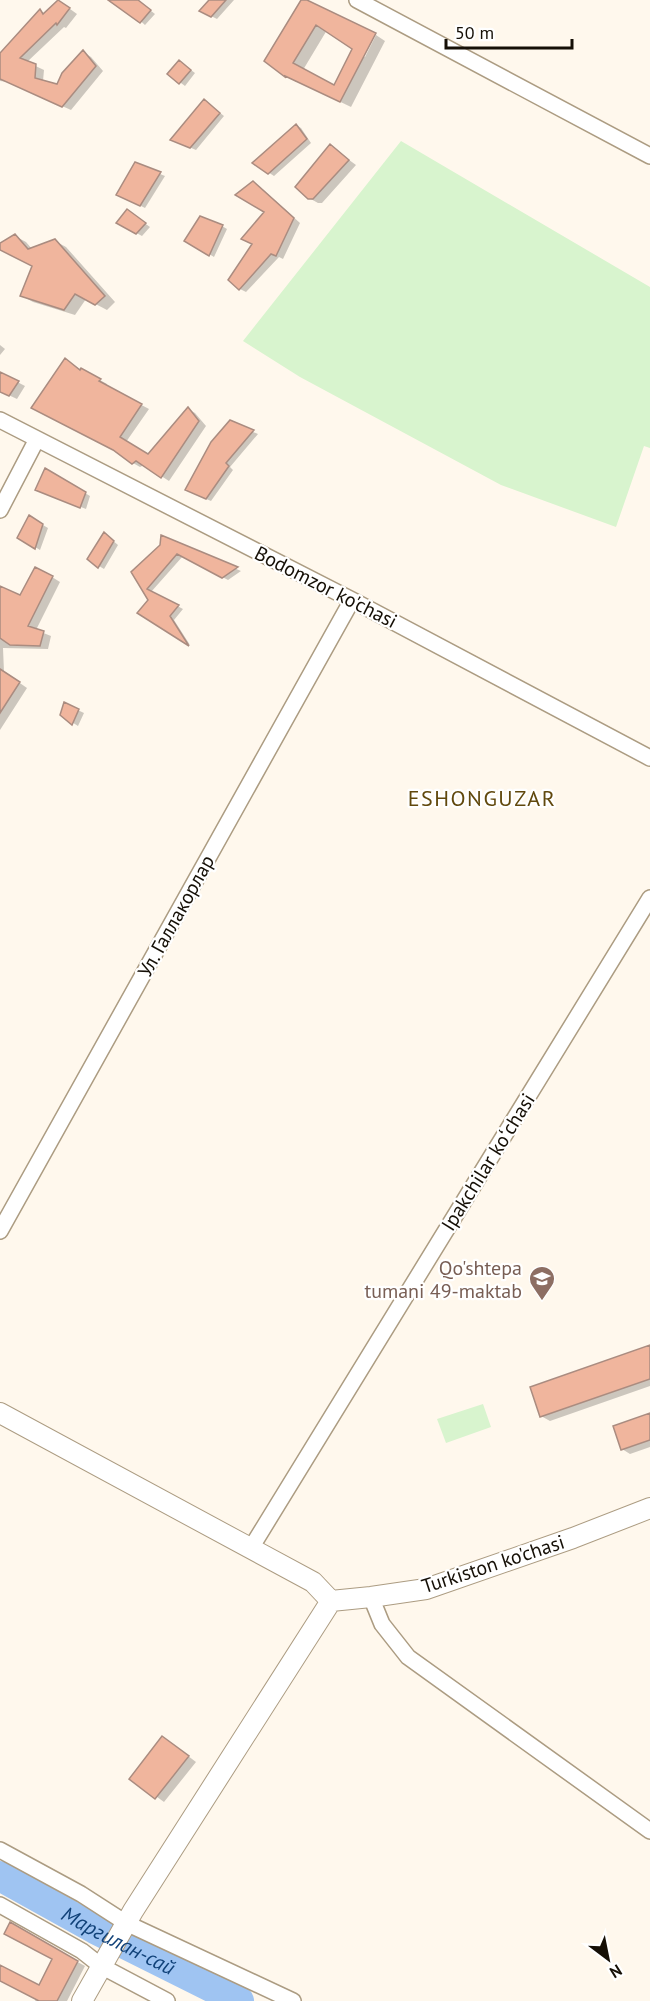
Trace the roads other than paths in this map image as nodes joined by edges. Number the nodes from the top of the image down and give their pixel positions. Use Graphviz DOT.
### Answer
graph roads {
  1 [pos="357,0"];
  2 [pos="650,156"];
  3 [pos="0,420"];
  4 [pos="37,440"];
  5 [pos="0,510"];
  6 [pos="352,600"];
  7 [pos="650,758"];
  8 [pos="650,898"];
  9 [pos="0,1231"];
  10 [pos="0,1413"];
  11 [pos="650,1508"];
  12 [pos="251,1548"];
  13 [pos="371,1597"];
  14 [pos="331,1601"];
  15 [pos="650,1831"];
  16 [pos="0,1850"];
  17 [pos="0,1905"];
  18 [pos="130,1917"];
  19 [pos="101,1966"];
  20 [pos="82,2001"];
  21 [pos="167,2001"];
  22 [pos="293,2001"];
  1 -- 2 [label="street"];
  3 -- 4 [label="street, Bodomzor ko'chasi"];
  4 -- 5 [label="street"];
  4 -- 6 [label="street, Bodomzor ko'chasi"];
  6 -- 7 [label="street, Bodomzor ko'chasi"];
  6 -- 9 [label="street, Ул. Галлакорлар"];
  8 -- 12 [label="street, Ipakchilar koʻchasi"];
  10 -- 12 [label="street"];
  11 -- 13 [label="street, Turkiston ko'chasi"];
  12 -- 14 [label="street"];
  13 -- 14 [label="street, Turkiston ko'chasi"];
  13 -- 15 [label="street"];
  14 -- 18 [label="street"];
  16 -- 18 [label="street"];
  17 -- 19 [label="street"];
  18 -- 19 [label="street"];
  18 -- 22 [label="street"];
  19 -- 20 [label="street"];
  19 -- 21 [label="street"];
}
